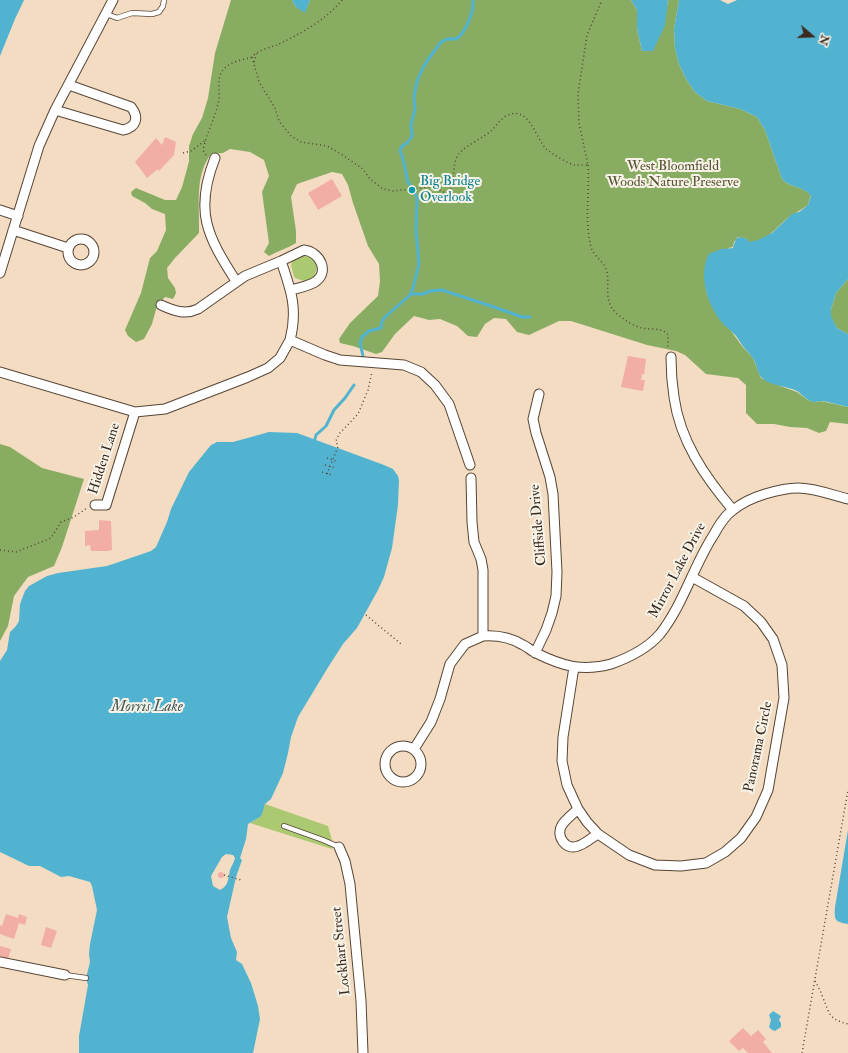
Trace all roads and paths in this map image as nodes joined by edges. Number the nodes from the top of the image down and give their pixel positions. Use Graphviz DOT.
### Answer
graph roads {
  1 [pos="113,0"];
  2 [pos="164,0"];
  3 [pos="342,0"];
  4 [pos="602,0"];
  5 [pos="107,14"];
  6 [pos="257,52"];
  7 [pos="252,57"];
  8 [pos="254,63"];
  9 [pos="69,85"];
  10 [pos="55,110"];
  11 [pos="206,140"];
  12 [pos="183,153"];
  13 [pos="214,159"];
  14 [pos="588,164"];
  15 [pos="0,210"];
  16 [pos="18,216"];
  17 [pos="13,230"];
  18 [pos="0,239"];
  19 [pos="10,242"];
  20 [pos="68,248"];
  21 [pos="281,260"];
  22 [pos="0,273"];
  23 [pos="236,281"];
  24 [pos="291,290"];
  25 [pos="161,305"];
  26 [pos="290,340"];
  27 [pos="671,358"];
  28 [pos="374,363"];
  29 [pos="0,372"];
  30 [pos="539,394"];
  31 [pos="135,412"];
  32 [pos="327,458"];
  33 [pos="332,460"];
  34 [pos="338,462"];
  35 [pos="325,465"];
  36 [pos="470,465"];
  37 [pos="330,467"];
  38 [pos="335,468"];
  39 [pos="322,472"];
  40 [pos="327,474"];
  41 [pos="332,476"];
  42 [pos="471,478"];
  43 [pos="848,499"];
  44 [pos="95,505"];
  45 [pos="733,510"];
  46 [pos="0,550"];
  47 [pos="692,577"];
  48 [pos="366,615"];
  49 [pos="483,636"];
  50 [pos="401,644"];
  51 [pos="534,652"];
  52 [pos="574,667"];
  53 [pos="414,749"];
  54 [pos="848,790"];
  55 [pos="578,809"];
  56 [pos="284,826"];
  57 [pos="598,834"];
  58 [pos="338,847"];
  59 [pos="224,876"];
  60 [pos="241,880"];
  61 [pos="0,962"];
  62 [pos="65,975"];
  63 [pos="86,978"];
  64 [pos="814,980"];
  65 [pos="848,1024"];
  66 [pos="363,1053"];
  67 [pos="802,1053"];
  1 -- 5 [label="street"];
  2 -- 5 [label="lane"];
  3 -- 6 [label="path"];
  4 -- 14 [label="path"];
  5 -- 9 [label="street"];
  6 -- 7 [label="path"];
  6 -- 8 [label="path"];
  7 -- 8 [label="path"];
  7 -- 11 [label="path"];
  8 -- 14 [label="path"];
  9 -- 10 [label="street"];
  9 -- 10 [label="street"];
  10 -- 16 [label="street"];
  11 -- 12 [label="path"];
  11 -- 13 [label="path"];
  13 -- 23 [label="street"];
  14 -- 27 [label="path"];
  15 -- 16 [label="street"];
  16 -- 17 [label="street"];
  17 -- 19 [label="street"];
  17 -- 20 [label="street"];
  18 -- 19 [label="street"];
  19 -- 22 [label="street"];
  21 -- 23 [label="street"];
  21 -- 24 [label="street"];
  21 -- 24 [label="street"];
  23 -- 25 [label="street"];
  24 -- 26 [label="street"];
  26 -- 28 [label="street"];
  26 -- 31 [label="street"];
  27 -- 45 [label="street"];
  28 -- 33 [label="path"];
  28 -- 36 [label="street"];
  29 -- 31 [label="street"];
  30 -- 51 [label="street, Cliffside Drive"];
  31 -- 44 [label="street, Hidden Lane"];
  32 -- 33 [label="path"];
  33 -- 34 [label="path"];
  33 -- 37 [label="path"];
  35 -- 37 [label="path"];
  37 -- 38 [label="path"];
  37 -- 40 [label="path"];
  39 -- 40 [label="path"];
  40 -- 41 [label="path"];
  42 -- 49 [label="street"];
  43 -- 45 [label="street, Mirror Lake Drive"];
  44 -- 46 [label="path"];
  45 -- 47 [label="street, Mirror Lake Drive"];
  47 -- 52 [label="street, Mirror Lake Drive"];
  47 -- 57 [label="street, Panorama Circle"];
  48 -- 50 [label="path"];
  49 -- 51 [label="street, Mirror Lake Drive"];
  49 -- 53 [label="street"];
  51 -- 52 [label="street, Mirror Lake Drive"];
  52 -- 55 [label="street, Panorama Circle"];
  54 -- 64 [label="path"];
  55 -- 57 [label="street, Panorama Circle"];
  55 -- 57 [label="street"];
  56 -- 58 [label="lane"];
  58 -- 66 [label="street, Lockhart Street"];
  59 -- 60 [label="path"];
  61 -- 62 [label="street"];
  62 -- 63 [label="lane"];
  64 -- 65 [label="path"];
  64 -- 67 [label="path"];
}
